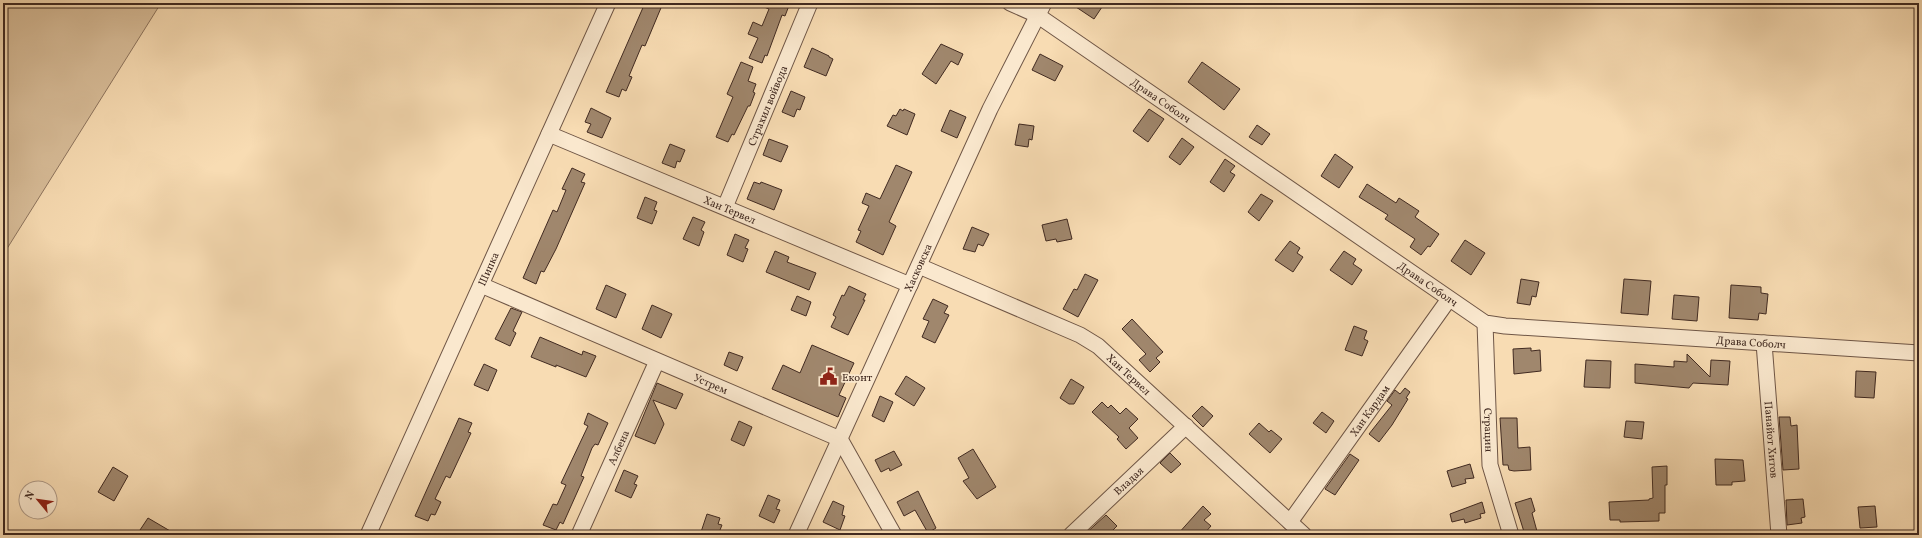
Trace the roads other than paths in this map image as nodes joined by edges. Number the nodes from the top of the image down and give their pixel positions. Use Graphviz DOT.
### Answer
graph roads {
  1 [pos="608,3"];
  2 [pos="810,3"];
  3 [pos="1010,3"];
  4 [pos="1041,9"];
  5 [pos="549,134"];
  6 [pos="725,207"];
  7 [pos="919,266"];
  8 [pos="481,285"];
  9 [pos="910,285"];
  10 [pos="1450,299"];
  11 [pos="1485,323"];
  12 [pos="1764,343"];
  13 [pos="1919,353"];
  14 [pos="657,360"];
  15 [pos="1186,426"];
  16 [pos="840,440"];
  17 [pos="1290,522"];
  18 [pos="368,535"];
  19 [pos="579,535"];
  20 [pos="796,535"];
  21 [pos="894,535"];
  22 [pos="1071,535"];
  23 [pos="1304,535"];
  24 [pos="1511,535"];
  25 [pos="1779,535"];
  1 -- 5 [label="street, Шипка"];
  2 -- 6 [label="street, Страхил войвода"];
  3 -- 4 [label="street, Драва Соболч"];
  4 -- 7 [label="street, Хасковска"];
  4 -- 10 [label="street, Драва Соболч"];
  5 -- 6 [label="street, Хан Тервел"];
  5 -- 8 [label="street, Шипка"];
  6 -- 9 [label="street, Хан Тервел"];
  7 -- 9 [label="street, Хасковска"];
  7 -- 15 [label="street, Хан Тервел"];
  8 -- 14 [label="street, Устрем"];
  8 -- 18 [label="street, Шипка"];
  9 -- 16 [label="street, Хасковска"];
  10 -- 11 [label="street, Драва Соболч"];
  10 -- 17 [label="street, Хан Кардам"];
  11 -- 12 [label="street, Драва Соболч"];
  11 -- 24 [label="street, Страцин"];
  12 -- 13 [label="street, Драва Соболч"];
  12 -- 25 [label="street, Панайот Хитов"];
  14 -- 16 [label="street, Устрем"];
  14 -- 19 [label="street, Албена"];
  15 -- 17 [label="street, Хан Тервел"];
  15 -- 22 [label="street, Владая"];
  16 -- 20 [label="street, Хасковска"];
  16 -- 21 [label="street"];
  17 -- 23 [label="street, Хан Тервел"];
}
